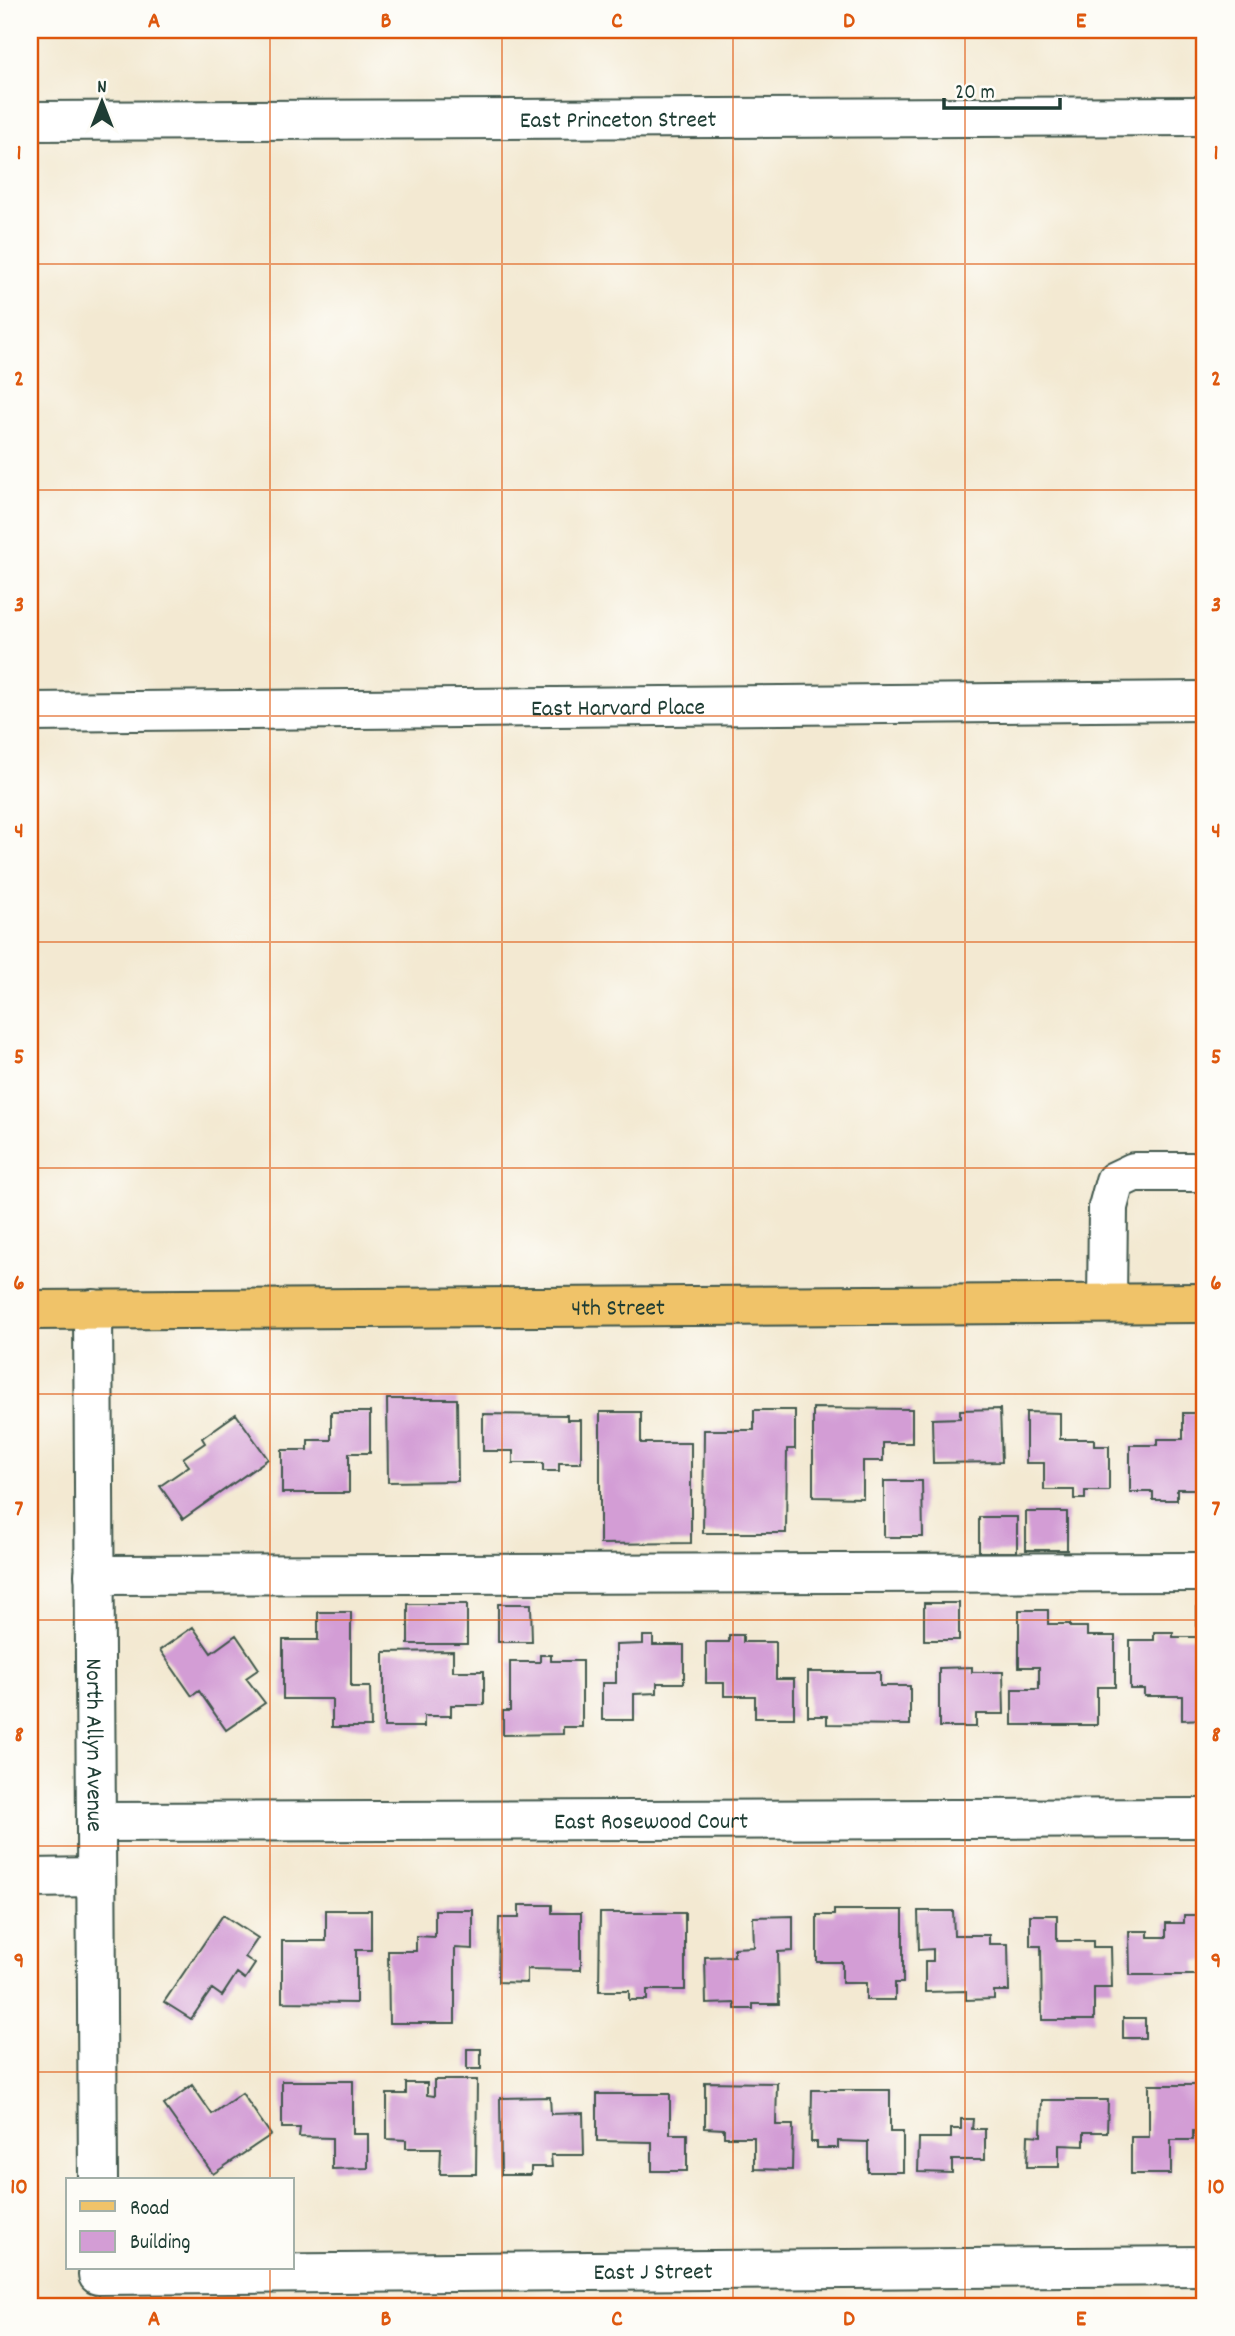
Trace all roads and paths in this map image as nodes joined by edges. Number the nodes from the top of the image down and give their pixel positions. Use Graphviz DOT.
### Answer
graph roads {
  1 [pos="1205,116"];
  2 [pos="30,121"];
  3 [pos="1205,701"];
  4 [pos="30,712"];
  5 [pos="1205,1172"];
  6 [pos="1107,1303"];
  7 [pos="1205,1303"];
  8 [pos="93,1309"];
  9 [pos="30,1310"];
  10 [pos="1205,1572"];
  11 [pos="94,1575"];
  12 [pos="1205,1818"];
  13 [pos="96,1822"];
  14 [pos="96,1877"];
  15 [pos="30,1878"];
  16 [pos="98,2178"];
  17 [pos="1205,2266"];
  18 [pos="99,2283"];
  1 -- 2 [label="street, East Princeton Street"];
  3 -- 4 [label="street, East Harvard Place"];
  5 -- 6 [label="street"];
  6 -- 7 [label="main road, 4th Street"];
  6 -- 8 [label="main road, 4th Street"];
  8 -- 9 [label="main road, 4th Street"];
  8 -- 11 [label="street, North Allyn Avenue"];
  10 -- 11 [label="street"];
  11 -- 13 [label="street, North Allyn Avenue"];
  12 -- 13 [label="street, East Rosewood Court"];
  13 -- 14 [label="street, North Allyn Avenue"];
  14 -- 15 [label="street"];
  14 -- 16 [label="street, North Allyn Avenue"];
  17 -- 18 [label="street, East J Street"];
}
